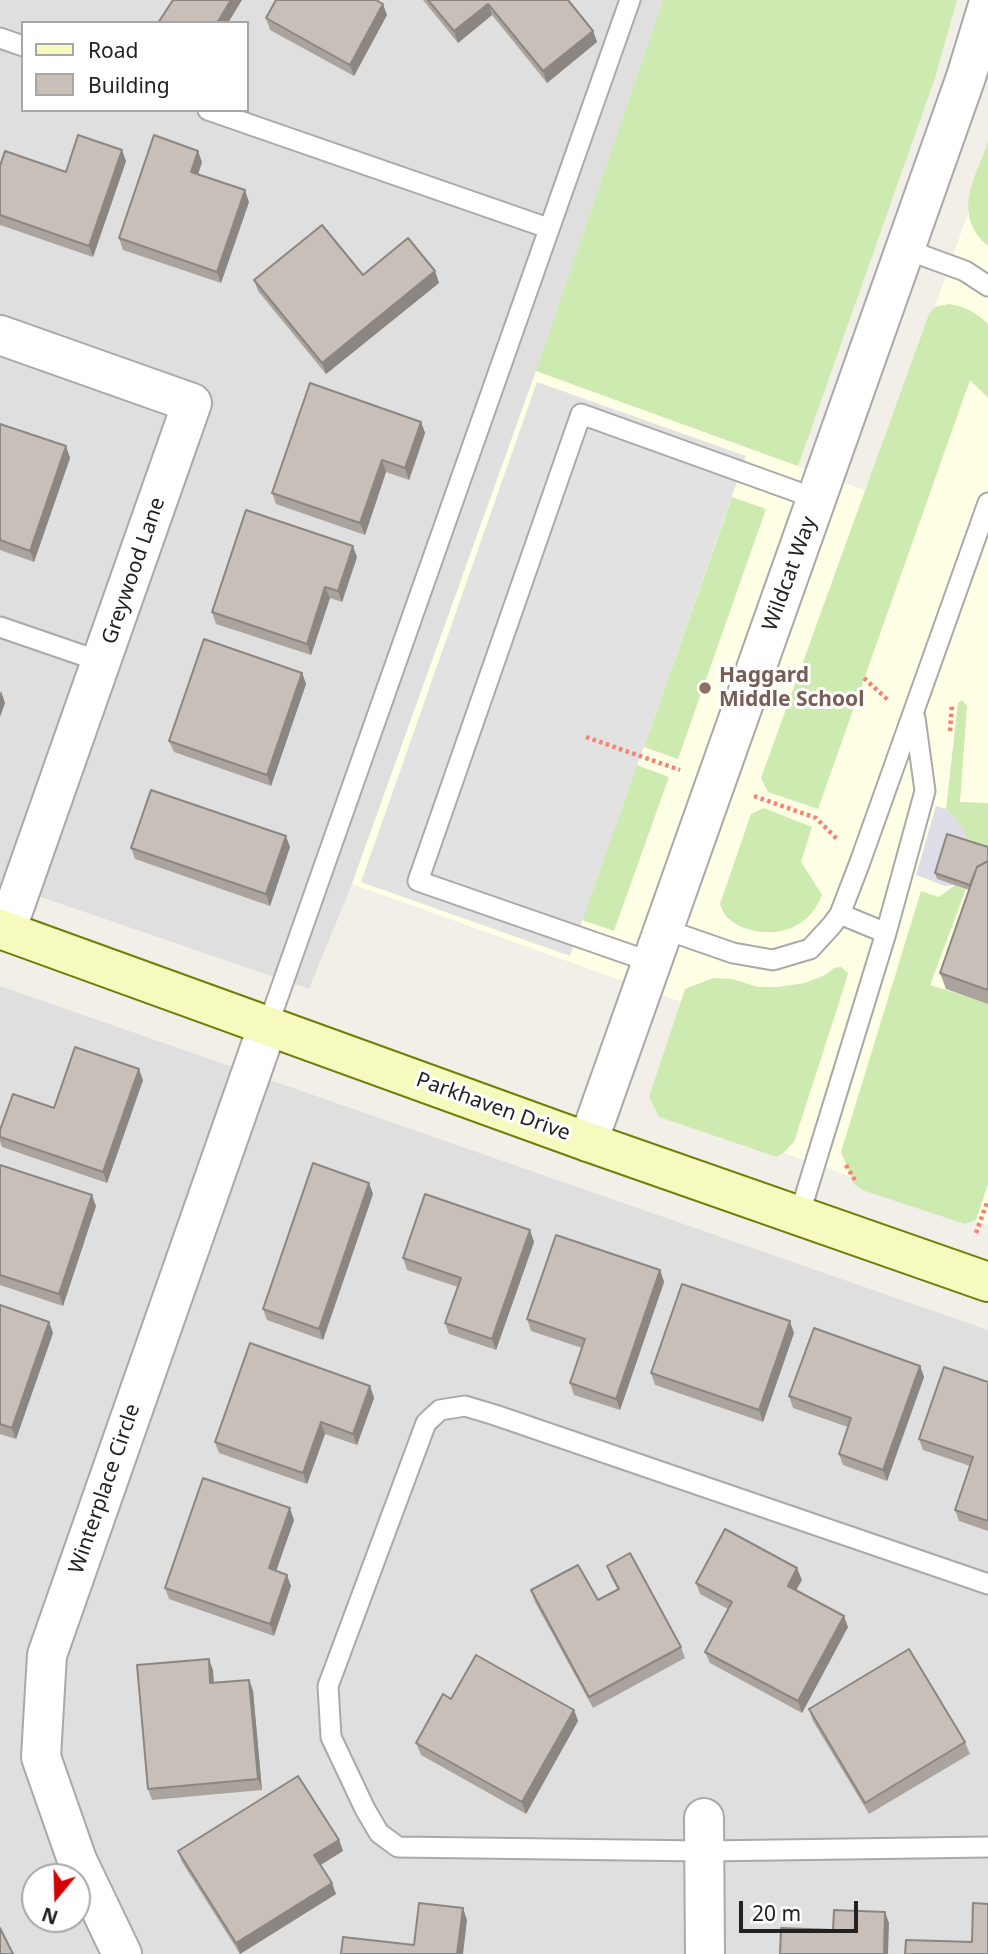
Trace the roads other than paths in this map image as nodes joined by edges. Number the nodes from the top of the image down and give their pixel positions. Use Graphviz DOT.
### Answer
graph roads {
  1 [pos="630,0"];
  2 [pos="988,5"];
  3 [pos="0,38"];
  4 [pos="21,45"];
  5 [pos="214,112"];
  6 [pos="548,228"];
  7 [pos="905,249"];
  8 [pos="988,286"];
  9 [pos="0,335"];
  10 [pos="817,499"];
  11 [pos="988,503"];
  12 [pos="0,628"];
  13 [pos="102,662"];
  14 [pos="914,713"];
  15 [pos="840,914"];
  16 [pos="886,933"];
  17 [pos="2,935"];
  18 [pos="657,946"];
  19 [pos="268,1025"];
  20 [pos="588,1142"];
  21 [pos="799,1216"];
  22 [pos="988,1282"];
  23 [pos="988,1584"];
  24 [pos="704,1835"];
  25 [pos="988,1847"];
  26 [pos="122,1954"];
  27 [pos="705,1954"];
  1 -- 6 [label="lane"];
  2 -- 7 [label="street, Wildcat Way"];
  3 -- 4 [label="lane"];
  5 -- 6 [label="lane"];
  6 -- 19 [label="lane"];
  7 -- 8 [label="lane"];
  7 -- 10 [label="street, Wildcat Way"];
  9 -- 13 [label="street, Greywood Lane"];
  10 -- 18 [label="street, Wildcat Way"];
  10 -- 18 [label="lane"];
  11 -- 14 [label="lane"];
  12 -- 13 [label="lane"];
  13 -- 17 [label="street, Greywood Lane"];
  14 -- 15 [label="lane"];
  14 -- 16 [label="lane"];
  15 -- 16 [label="lane"];
  15 -- 18 [label="lane"];
  16 -- 21 [label="lane"];
  17 -- 19 [label="street, Parkhaven Drive"];
  18 -- 20 [label="street, Wildcat Way"];
  19 -- 20 [label="street, Parkhaven Drive"];
  19 -- 26 [label="street, Winterplace Circle"];
  20 -- 21 [label="street, Parkhaven Drive"];
  21 -- 22 [label="street, Parkhaven Drive"];
  23 -- 24 [label="lane"];
  24 -- 25 [label="lane"];
  24 -- 27 [label="street"];
}
